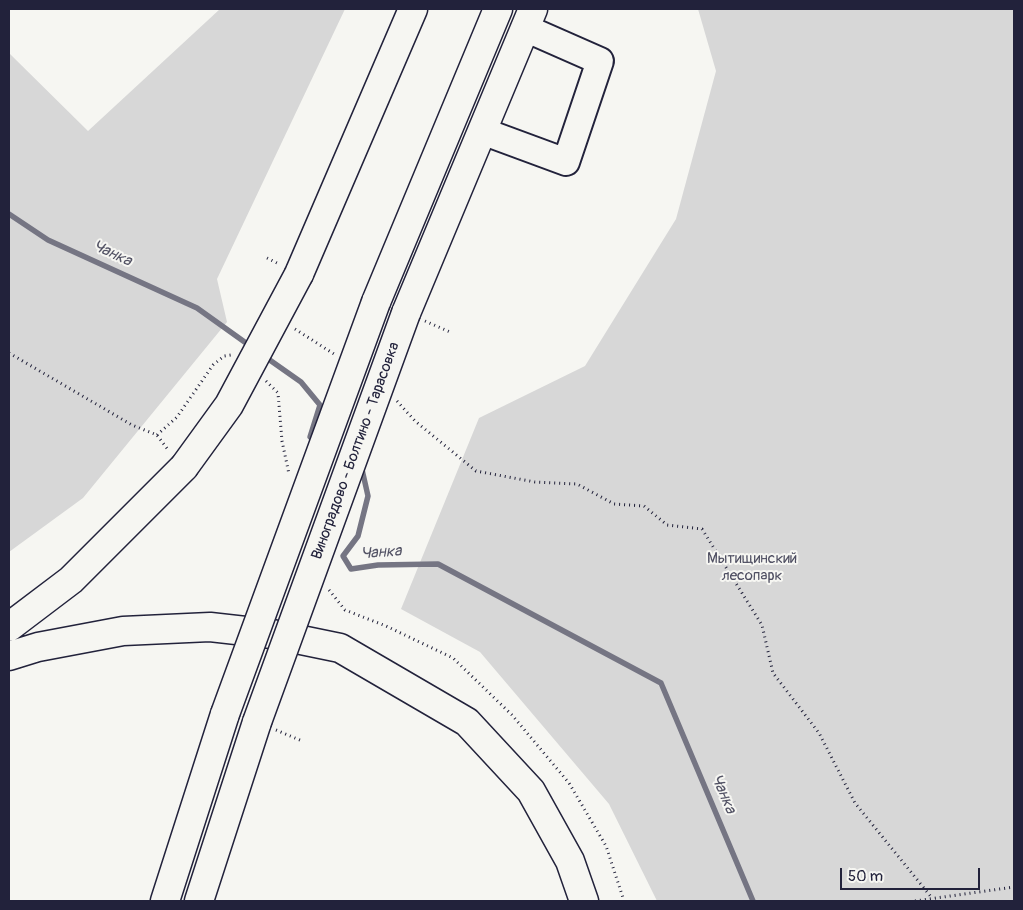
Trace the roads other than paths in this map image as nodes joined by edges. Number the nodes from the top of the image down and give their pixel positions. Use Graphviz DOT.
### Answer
graph roads {
  1 [pos="413,9"];
  2 [pos="498,9"];
  3 [pos="529,18"];
  4 [pos="482,132"];
  5 [pos="9,627"];
  6 [pos="9,656"];
  7 [pos="165,901"];
  8 [pos="199,901"];
  9 [pos="584,901"];
  1 -- 5 [label="main road, bridge"];
  2 -- 7 [label="main road, bridge"];
  3 -- 4 [label="main road, Виноградово - Болтино - Тарасовка"];
  3 -- 4 [label="lane"];
  4 -- 8 [label="main road, Виноградово - Болтино - Тарасовка, bridge"];
  6 -- 9 [label="main road"];
}
